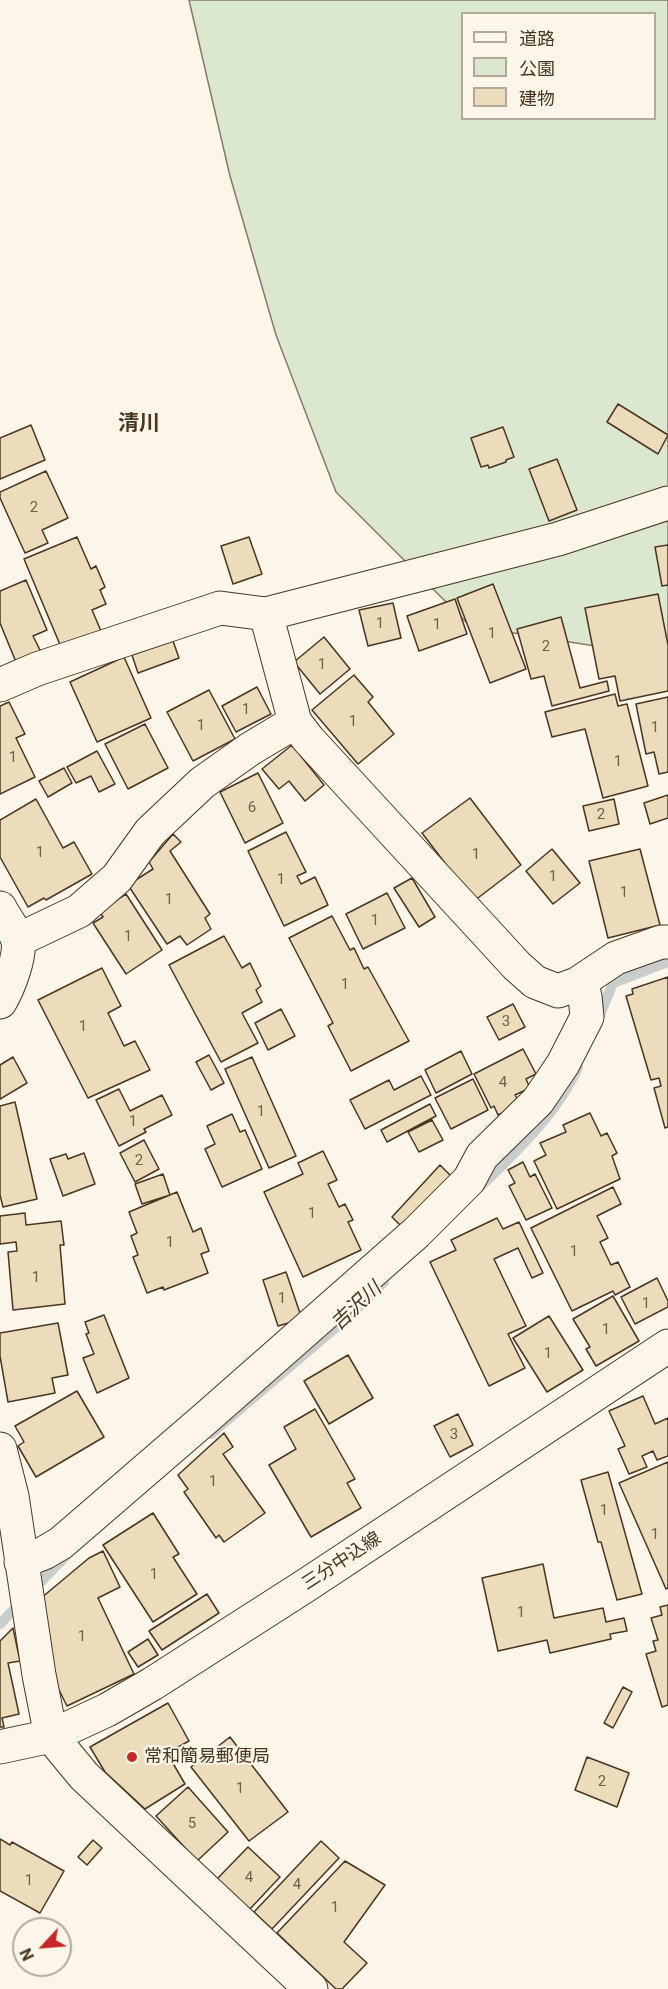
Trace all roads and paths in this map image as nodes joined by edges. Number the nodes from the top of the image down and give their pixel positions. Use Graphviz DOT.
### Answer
graph roads {
  1 [pos="668,503"];
  2 [pos="266,614"];
  3 [pos="0,685"];
  4 [pos="295,722"];
  5 [pos="0,908"];
  6 [pos="18,940"];
  7 [pos="668,942"];
  8 [pos="577,984"];
  9 [pos="0,1002"];
  10 [pos="668,1346"];
  11 [pos="0,1449"];
  12 [pos="24,1584"];
  13 [pos="51,1736"];
  14 [pos="0,1747"];
  15 [pos="311,1989"];
  1 -- 2 [label="street"];
  2 -- 3 [label="street"];
  2 -- 4 [label="street"];
  4 -- 6 [label="street"];
  4 -- 8 [label="street"];
  5 -- 6 [label="street"];
  6 -- 9 [label="street"];
  7 -- 8 [label="street"];
  8 -- 12 [label="street"];
  10 -- 13 [label="street, 三分中込線"];
  11 -- 12 [label="street"];
  12 -- 13 [label="street"];
  13 -- 14 [label="street, 三分中込線"];
  13 -- 15 [label="street"];
}
